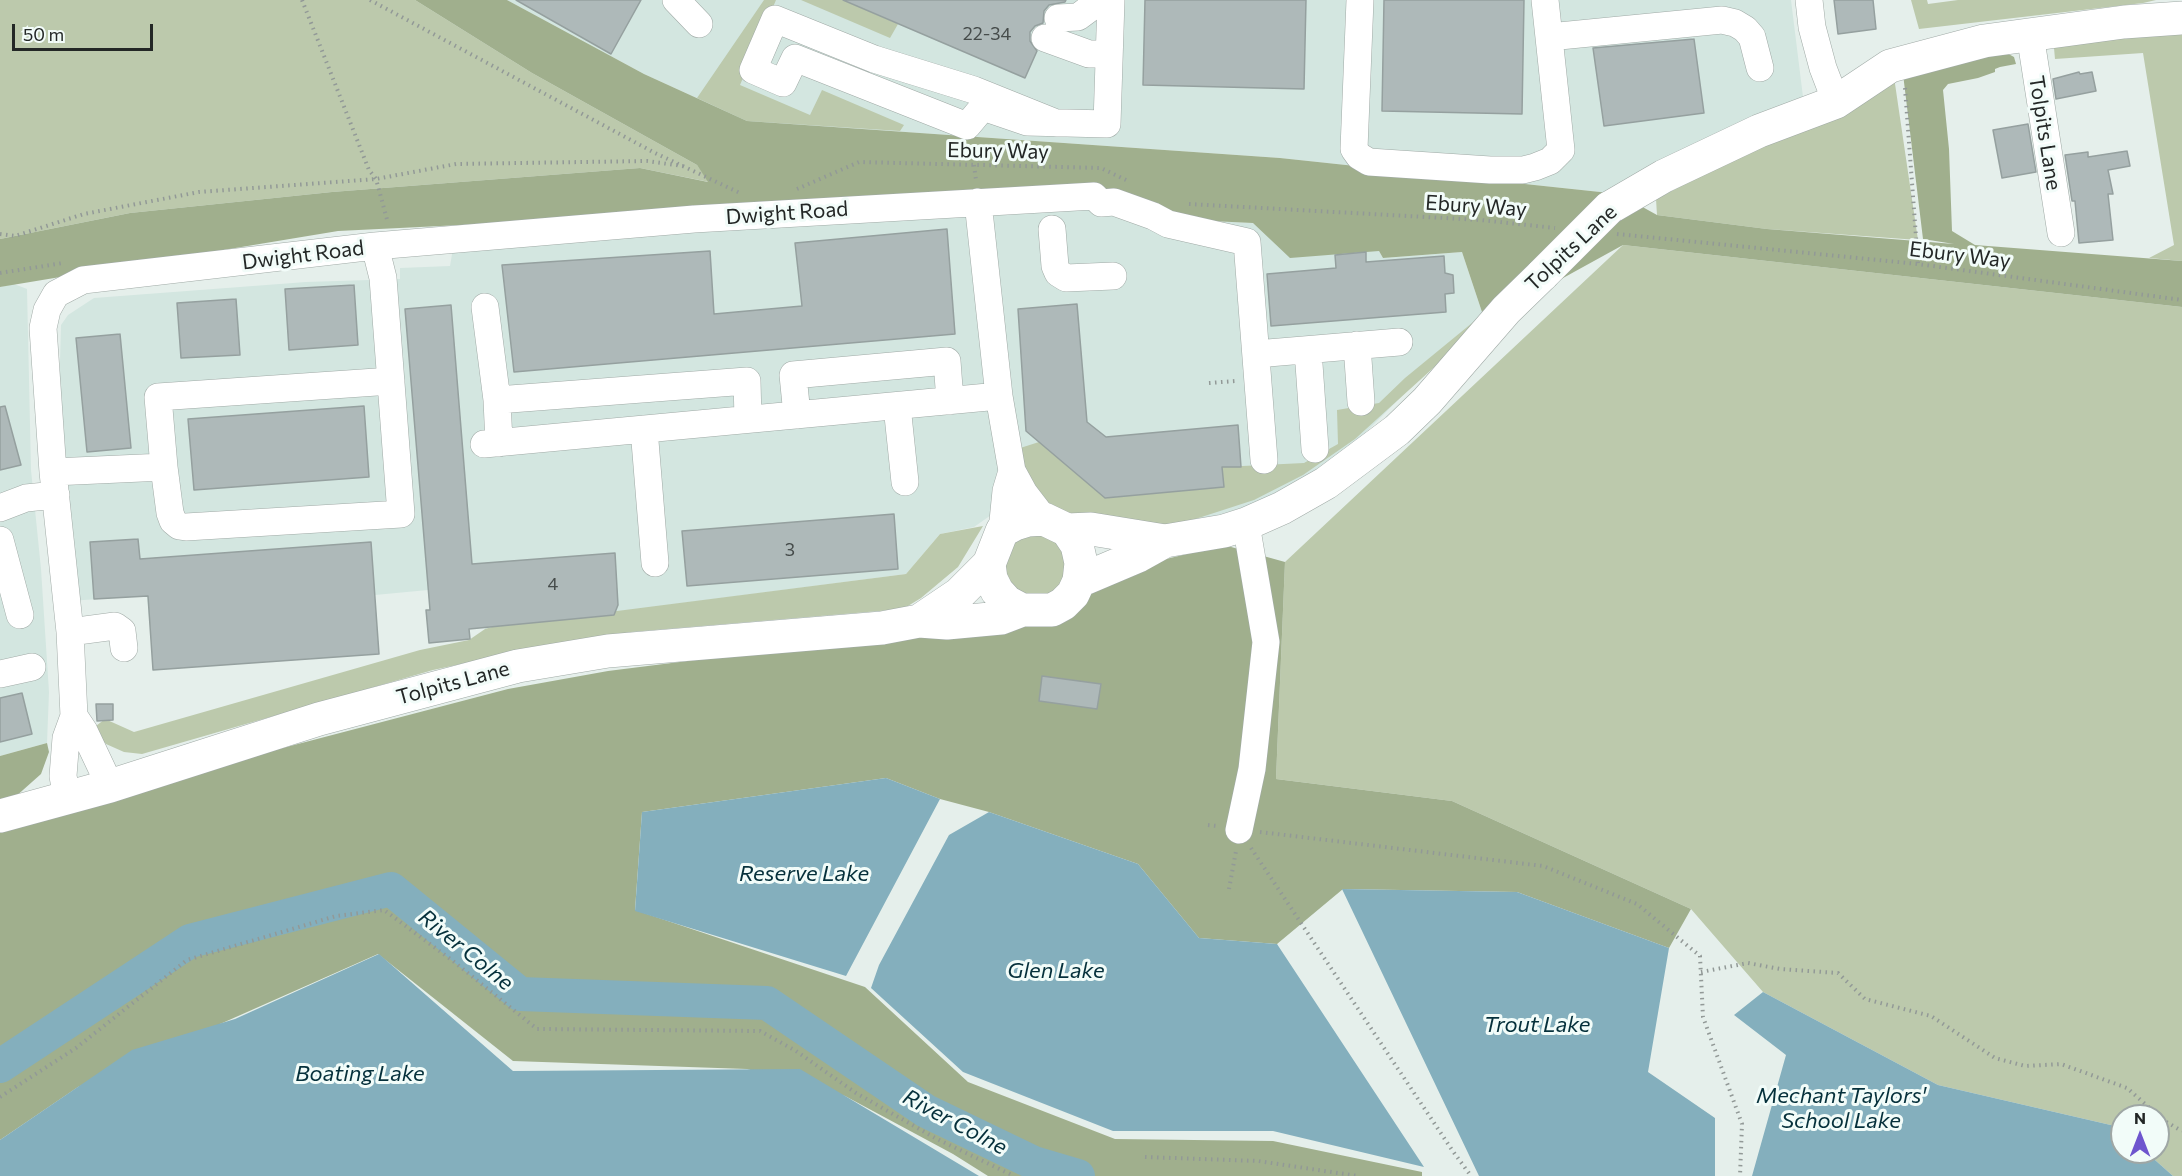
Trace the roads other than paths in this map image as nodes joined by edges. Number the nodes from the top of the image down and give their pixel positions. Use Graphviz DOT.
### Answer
graph roads {
  1 [pos="676,0"];
  2 [pos="1101,0"];
  3 [pos="1111,0"];
  4 [pos="1360,0"];
  5 [pos="1545,0"];
  6 [pos="1809,0"];
  7 [pos="2182,18"];
  8 [pos="699,24"];
  9 [pos="2030,34"];
  10 [pos="1549,37"];
  11 [pos="1109,54"];
  12 [pos="1760,68"];
  13 [pos="1836,102"];
  14 [pos="1056,123"];
  15 [pos="978,202"];
  16 [pos="1052,229"];
  17 [pos="2061,233"];
  18 [pos="383,240"];
  19 [pos="1113,276"];
  20 [pos="485,307"];
  21 [pos="1399,342"];
  22 [pos="1357,345"];
  23 [pos="1308,350"];
  24 [pos="1257,354"];
  25 [pos="392,381"];
  26 [pos="999,396"];
  27 [pos="497,400"];
  28 [pos="950,401"];
  29 [pos="1361,402"];
  30 [pos="897,406"];
  31 [pos="797,415"];
  32 [pos="748,419"];
  33 [pos="644,429"];
  34 [pos="1315,449"];
  35 [pos="1264,460"];
  36 [pos="164,467"];
  37 [pos="1012,471"];
  38 [pos="905,482"];
  39 [pos="54,484"];
  40 [pos="0,508"];
  41 [pos="1246,524"];
  42 [pos="1055,525"];
  43 [pos="1002,531"];
  44 [pos="0,540"];
  45 [pos="1165,541"];
  46 [pos="655,563"];
  47 [pos="989,564"];
  48 [pos="1079,581"];
  49 [pos="1022,610"];
  50 [pos="20,615"];
  51 [pos="919,621"];
  52 [pos="69,632"];
  53 [pos="124,648"];
  54 [pos="32,667"];
  55 [pos="0,674"];
  56 [pos="74,716"];
  57 [pos="110,786"];
  58 [pos="67,798"];
  59 [pos="0,816"];
  60 [pos="1239,830"];
  1 -- 8 [label="street"];
  2 -- 11 [label="street"];
  3 -- 11 [label="street"];
  4 -- 10 [label="street"];
  5 -- 10 [label="street"];
  6 -- 13 [label="street"];
  7 -- 9 [label="main road, Tolpits Lane"];
  9 -- 13 [label="main road, Tolpits Lane"];
  9 -- 17 [label="street, Tolpits Lane"];
  10 -- 12 [label="street"];
  11 -- 14 [label="street"];
  13 -- 41 [label="main road, Tolpits Lane, bridge"];
  14 -- 14 [label="street"];
  15 -- 18 [label="street, Dwight Road"];
  15 -- 24 [label="street, Dwight Road"];
  15 -- 26 [label="street"];
  16 -- 19 [label="street"];
  18 -- 25 [label="street"];
  18 -- 39 [label="street, Dwight Road"];
  20 -- 27 [label="street"];
  21 -- 22 [label="street"];
  22 -- 23 [label="street"];
  22 -- 29 [label="street"];
  23 -- 24 [label="street"];
  23 -- 34 [label="street"];
  24 -- 35 [label="street"];
  25 -- 36 [label="street"];
  25 -- 36 [label="street"];
  26 -- 28 [label="street"];
  26 -- 37 [label="street"];
  27 -- 32 [label="street"];
  27 -- 33 [label="street"];
  28 -- 30 [label="street"];
  28 -- 31 [label="street"];
  30 -- 31 [label="street"];
  30 -- 38 [label="street"];
  31 -- 32 [label="street"];
  32 -- 33 [label="street"];
  33 -- 46 [label="street"];
  36 -- 39 [label="street"];
  37 -- 42 [label="street"];
  37 -- 43 [label="street"];
  39 -- 40 [label="street"];
  39 -- 52 [label="street, Dwight Road"];
  41 -- 45 [label="main road, Tolpits Lane"];
  41 -- 60 [label="street"];
  42 -- 43 [label="main road, Tolpits Lane"];
  42 -- 45 [label="main road, Tolpits Lane"];
  42 -- 48 [label="main road"];
  43 -- 47 [label="main road, Tolpits Lane"];
  44 -- 50 [label="street"];
  45 -- 48 [label="main road, Tolpits Lane"];
  47 -- 49 [label="main road"];
  47 -- 51 [label="main road, Tolpits Lane"];
  48 -- 49 [label="main road, Tolpits Lane"];
  49 -- 51 [label="main road, Tolpits Lane"];
  51 -- 57 [label="main road, Tolpits Lane"];
  52 -- 53 [label="street"];
  52 -- 56 [label="street, Dwight Road"];
  54 -- 55 [label="street"];
  56 -- 57 [label="street"];
  56 -- 58 [label="street"];
  57 -- 58 [label="main road, Tolpits Lane"];
  58 -- 59 [label="main road, Tolpits Lane"];
}
